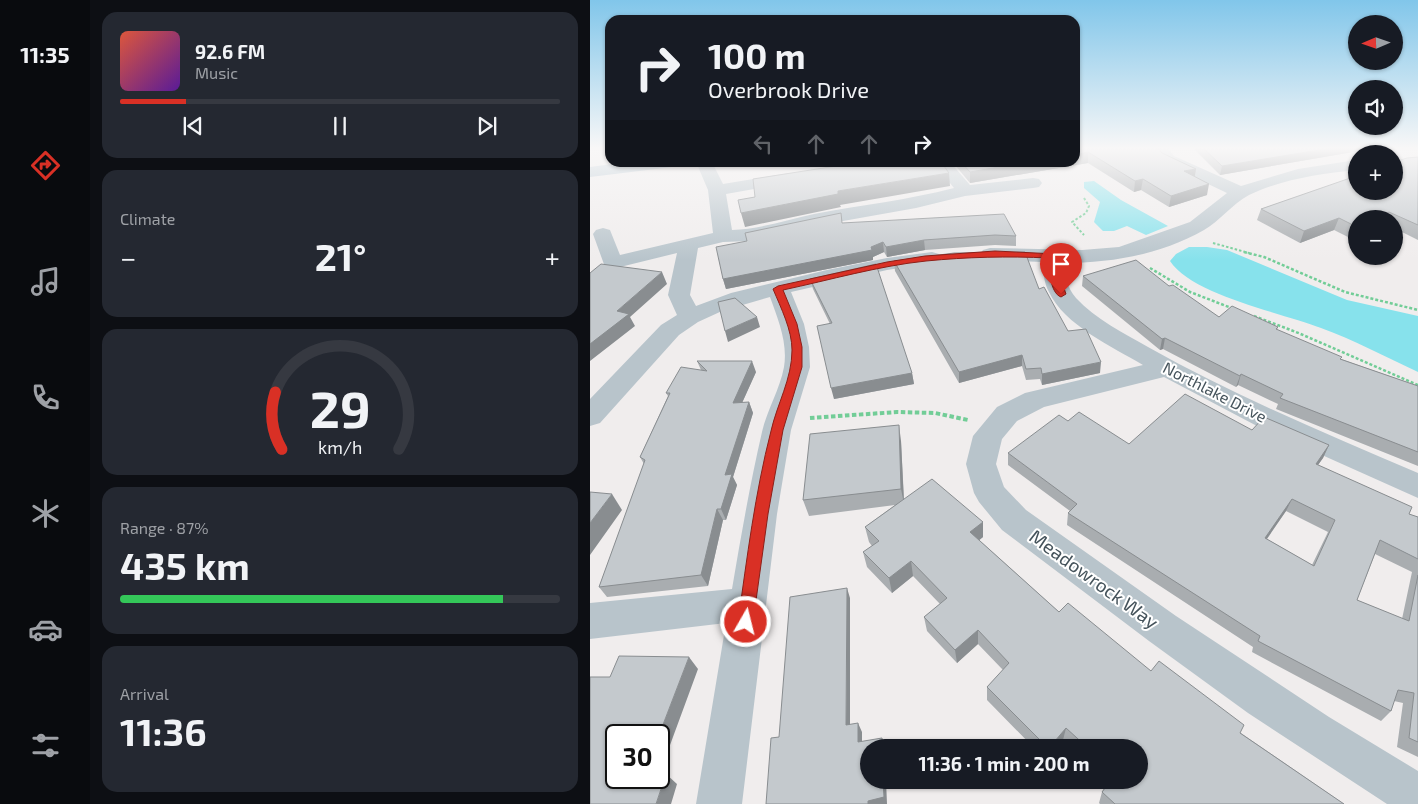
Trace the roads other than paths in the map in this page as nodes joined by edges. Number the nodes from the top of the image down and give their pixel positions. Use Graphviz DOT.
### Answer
graph roads {
  1 [pos="714,185"];
  2 [pos="750,185"];
  3 [pos="960,185"];
  4 [pos="1028,185"];
  5 [pos="1223,185"];
  6 [pos="1264,185"];
  7 [pos="717,190"];
  8 [pos="965,191"];
  9 [pos="1241,193"];
  10 [pos="603,234"];
  11 [pos="723,236"];
  12 [pos="689,244"];
  13 [pos="1053,256"];
  14 [pos="778,289"];
  15 [pos="690,317"];
  16 [pos="1168,368"];
  17 [pos="590,416"];
  18 [pos="1418,486"];
  19 [pos="748,604"];
  20 [pos="590,621"];
  21 [pos="1418,797"];
  22 [pos="718,804"];
  1 -- 7 [label="street"];
  2 -- 7 [label="street"];
  3 -- 8 [label="street"];
  4 -- 8 [label="street"];
  5 -- 9 [label="street"];
  6 -- 9 [label="street"];
  7 -- 11 [label="street"];
  8 -- 11 [label="street"];
  9 -- 13 [label="street"];
  10 -- 12 [label="street"];
  11 -- 12 [label="street"];
  12 -- 15 [label="street"];
  13 -- 14 [label="street"];
  13 -- 16 [label="street, Northlake Drive"];
  14 -- 15 [label="street"];
  14 -- 19 [label="street"];
  15 -- 17 [label="street"];
  16 -- 18 [label="street, Northlake Drive"];
  16 -- 21 [label="street, Meadowrock Way"];
  19 -- 20 [label="street"];
  19 -- 22 [label="street"];
}
